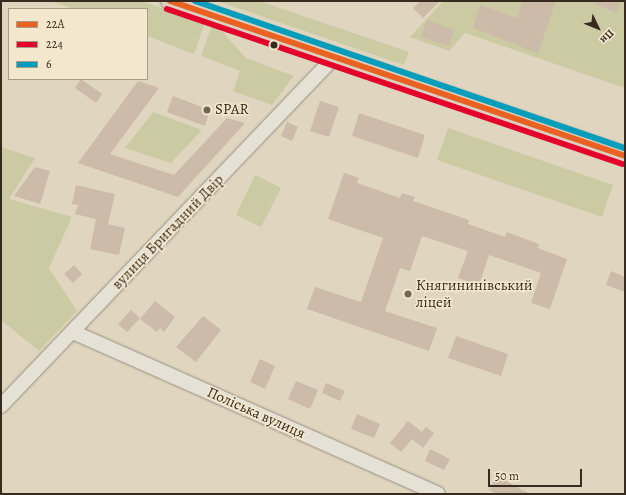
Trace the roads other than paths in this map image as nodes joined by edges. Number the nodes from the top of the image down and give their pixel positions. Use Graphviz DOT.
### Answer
graph roads {
  1 [pos="170,1"];
  2 [pos="334,58"];
  3 [pos="625,156"];
  4 [pos="73,332"];
  5 [pos="1,406"];
  6 [pos="438,494"];
  1 -- 2 [label="main road"];
  2 -- 3 [label="main road"];
  2 -- 4 [label="street, вулиця Бригадний Двір"];
  4 -- 5 [label="street, вулиця Бригадний Двір"];
  4 -- 6 [label="street, Поліська вулиця"];
}
